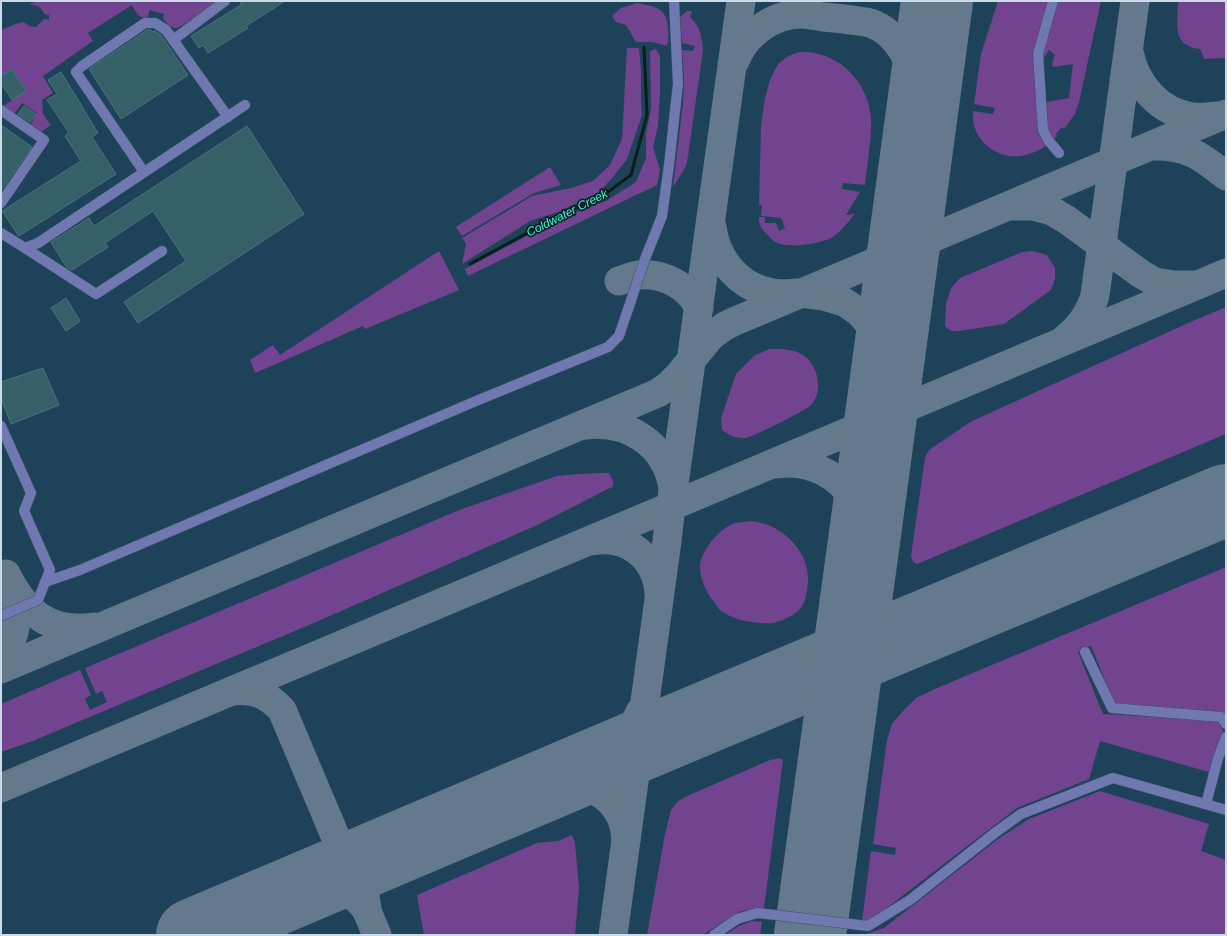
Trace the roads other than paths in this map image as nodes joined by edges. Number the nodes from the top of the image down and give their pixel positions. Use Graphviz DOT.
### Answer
graph roads {
  1 [pos="225,1"];
  2 [pos="674,1"];
  3 [pos="1053,1"];
  4 [pos="173,40"];
  5 [pos="245,105"];
  6 [pos="1,110"];
  7 [pos="228,117"];
  8 [pos="1059,152"];
  9 [pos="144,172"];
  10 [pos="1,203"];
  11 [pos="1,233"];
  12 [pos="25,248"];
  13 [pos="162,251"];
  14 [pos="1,426"];
  15 [pos="45,582"];
  16 [pos="1,616"];
  17 [pos="1086,652"];
  18 [pos="1226,724"];
  19 [pos="1226,736"];
  20 [pos="1206,804"];
  21 [pos="1226,810"];
  22 [pos="714,935"];
  1 -- 4 [label="lane"];
  2 -- 15 [label="lane"];
  3 -- 8 [label="lane"];
  4 -- 7 [label="lane"];
  4 -- 9 [label="lane"];
  5 -- 7 [label="lane"];
  6 -- 10 [label="lane"];
  7 -- 9 [label="lane"];
  9 -- 12 [label="lane"];
  11 -- 12 [label="lane"];
  12 -- 13 [label="lane"];
  14 -- 15 [label="lane"];
  15 -- 16 [label="lane"];
  17 -- 18 [label="lane"];
  19 -- 20 [label="lane"];
  20 -- 21 [label="lane"];
  20 -- 22 [label="lane"];
}
